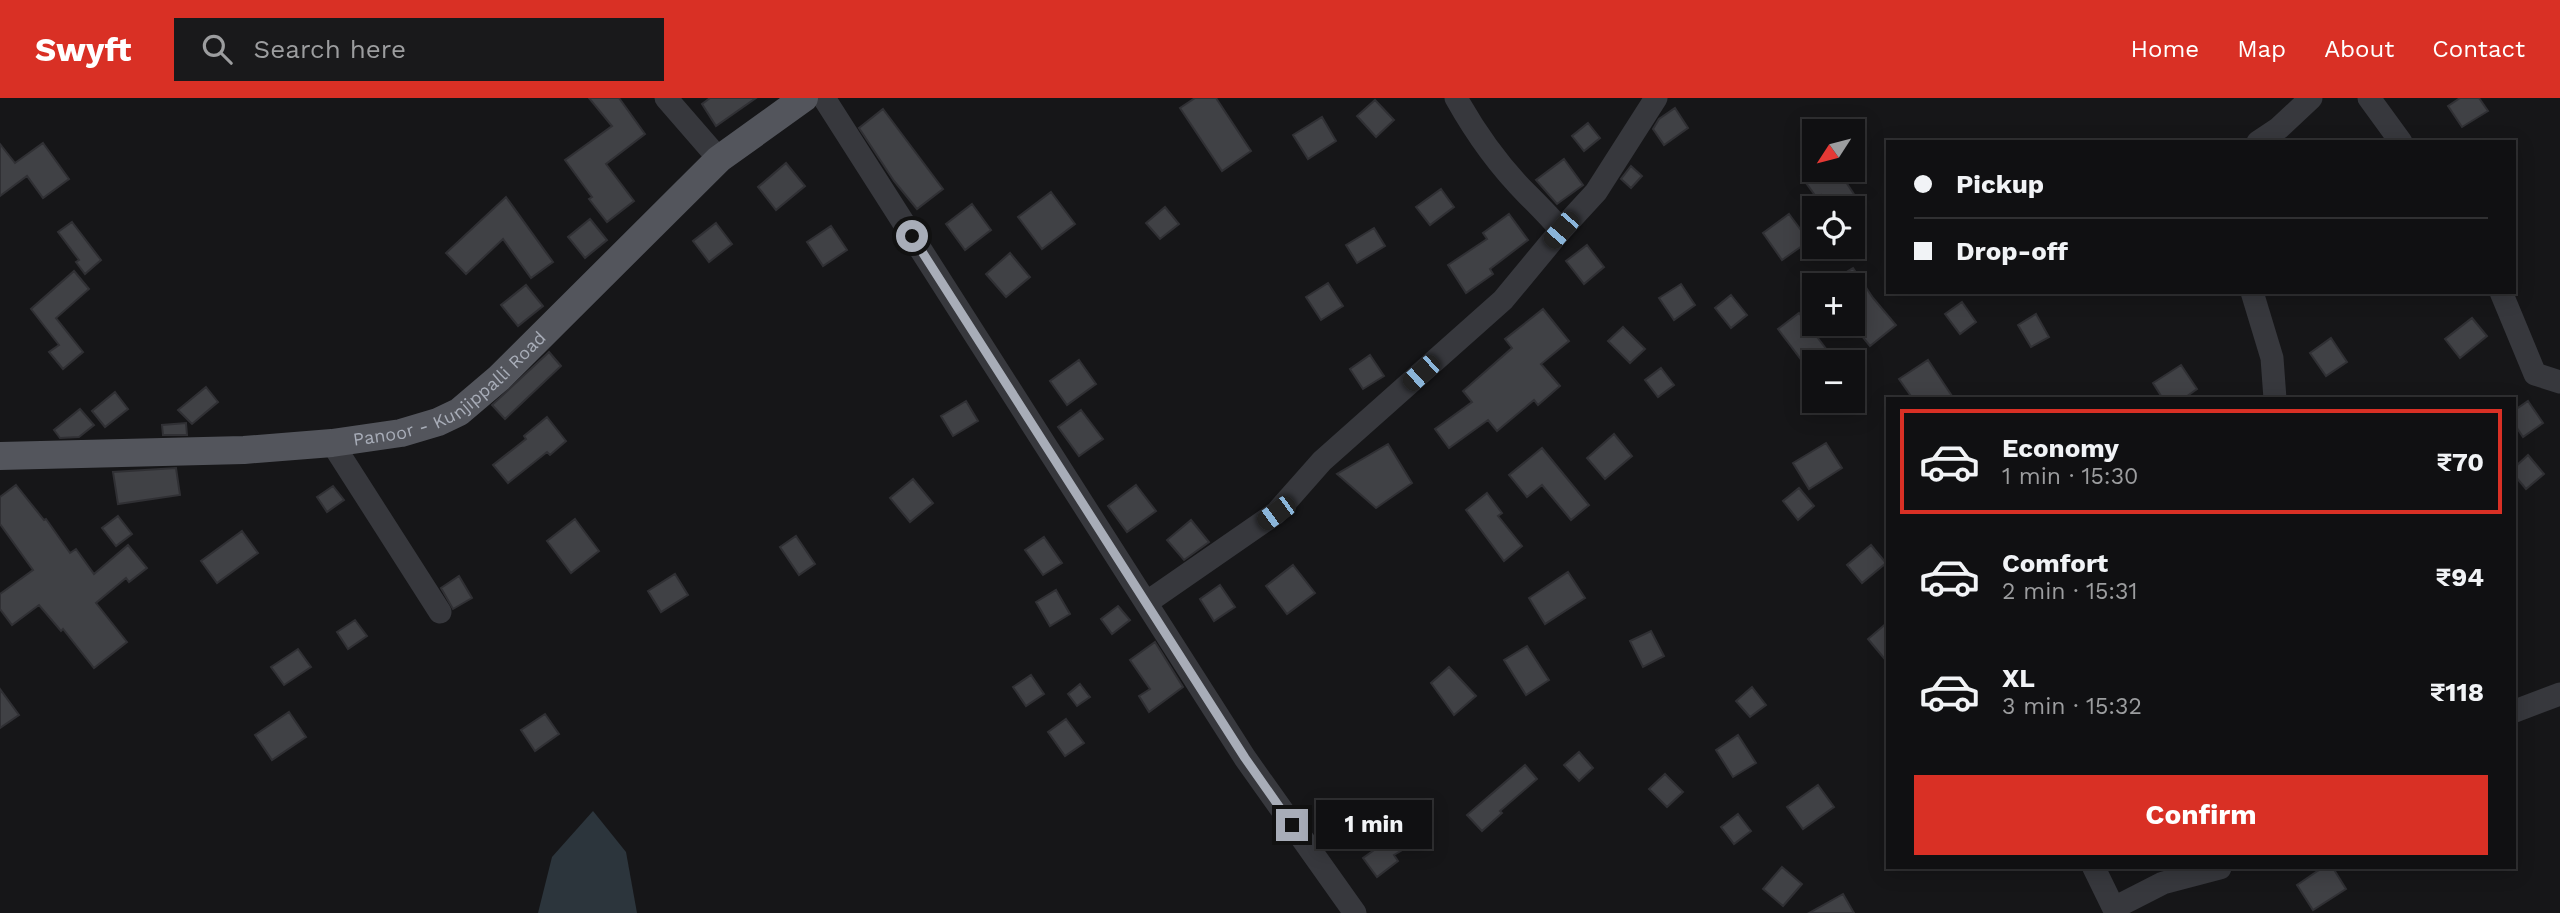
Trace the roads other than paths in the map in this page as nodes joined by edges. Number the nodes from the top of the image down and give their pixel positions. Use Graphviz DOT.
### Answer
graph roads {
  1 [pos="666,98"];
  2 [pos="804,98"];
  3 [pos="824,98"];
  4 [pos="1456,98"];
  5 [pos="1656,98"];
  6 [pos="2311,98"];
  7 [pos="2370,98"];
  8 [pos="2261,140"];
  9 [pos="2400,140"];
  10 [pos="719,159"];
  11 [pos="1561,230"];
  12 [pos="2253,294"];
  13 [pos="2502,294"];
  14 [pos="2560,382"];
  15 [pos="2275,397"];
  16 [pos="332,443"];
  17 [pos="0,456"];
  18 [pos="1146,603"];
  19 [pos="440,612"];
  20 [pos="2560,694"];
  21 [pos="2516,711"];
  22 [pos="2094,869"];
  23 [pos="2216,869"];
  24 [pos="2115,910"];
  25 [pos="1355,913"];
  1 -- 10 [label="street"];
  2 -- 10 [label="main road, Panoor - Kunjippalli Road"];
  3 -- 18 [label="street"];
  4 -- 11 [label="street"];
  5 -- 11 [label="street"];
  6 -- 8 [label="street"];
  7 -- 9 [label="street"];
  10 -- 16 [label="main road, Panoor - Kunjippalli Road"];
  11 -- 18 [label="street"];
  12 -- 15 [label="street"];
  13 -- 14 [label="street"];
  16 -- 17 [label="main road, Panoor - Kunjippalli Road"];
  16 -- 19 [label="street"];
  18 -- 25 [label="street"];
  20 -- 21 [label="street"];
  22 -- 24 [label="street"];
  23 -- 24 [label="street"];
}
